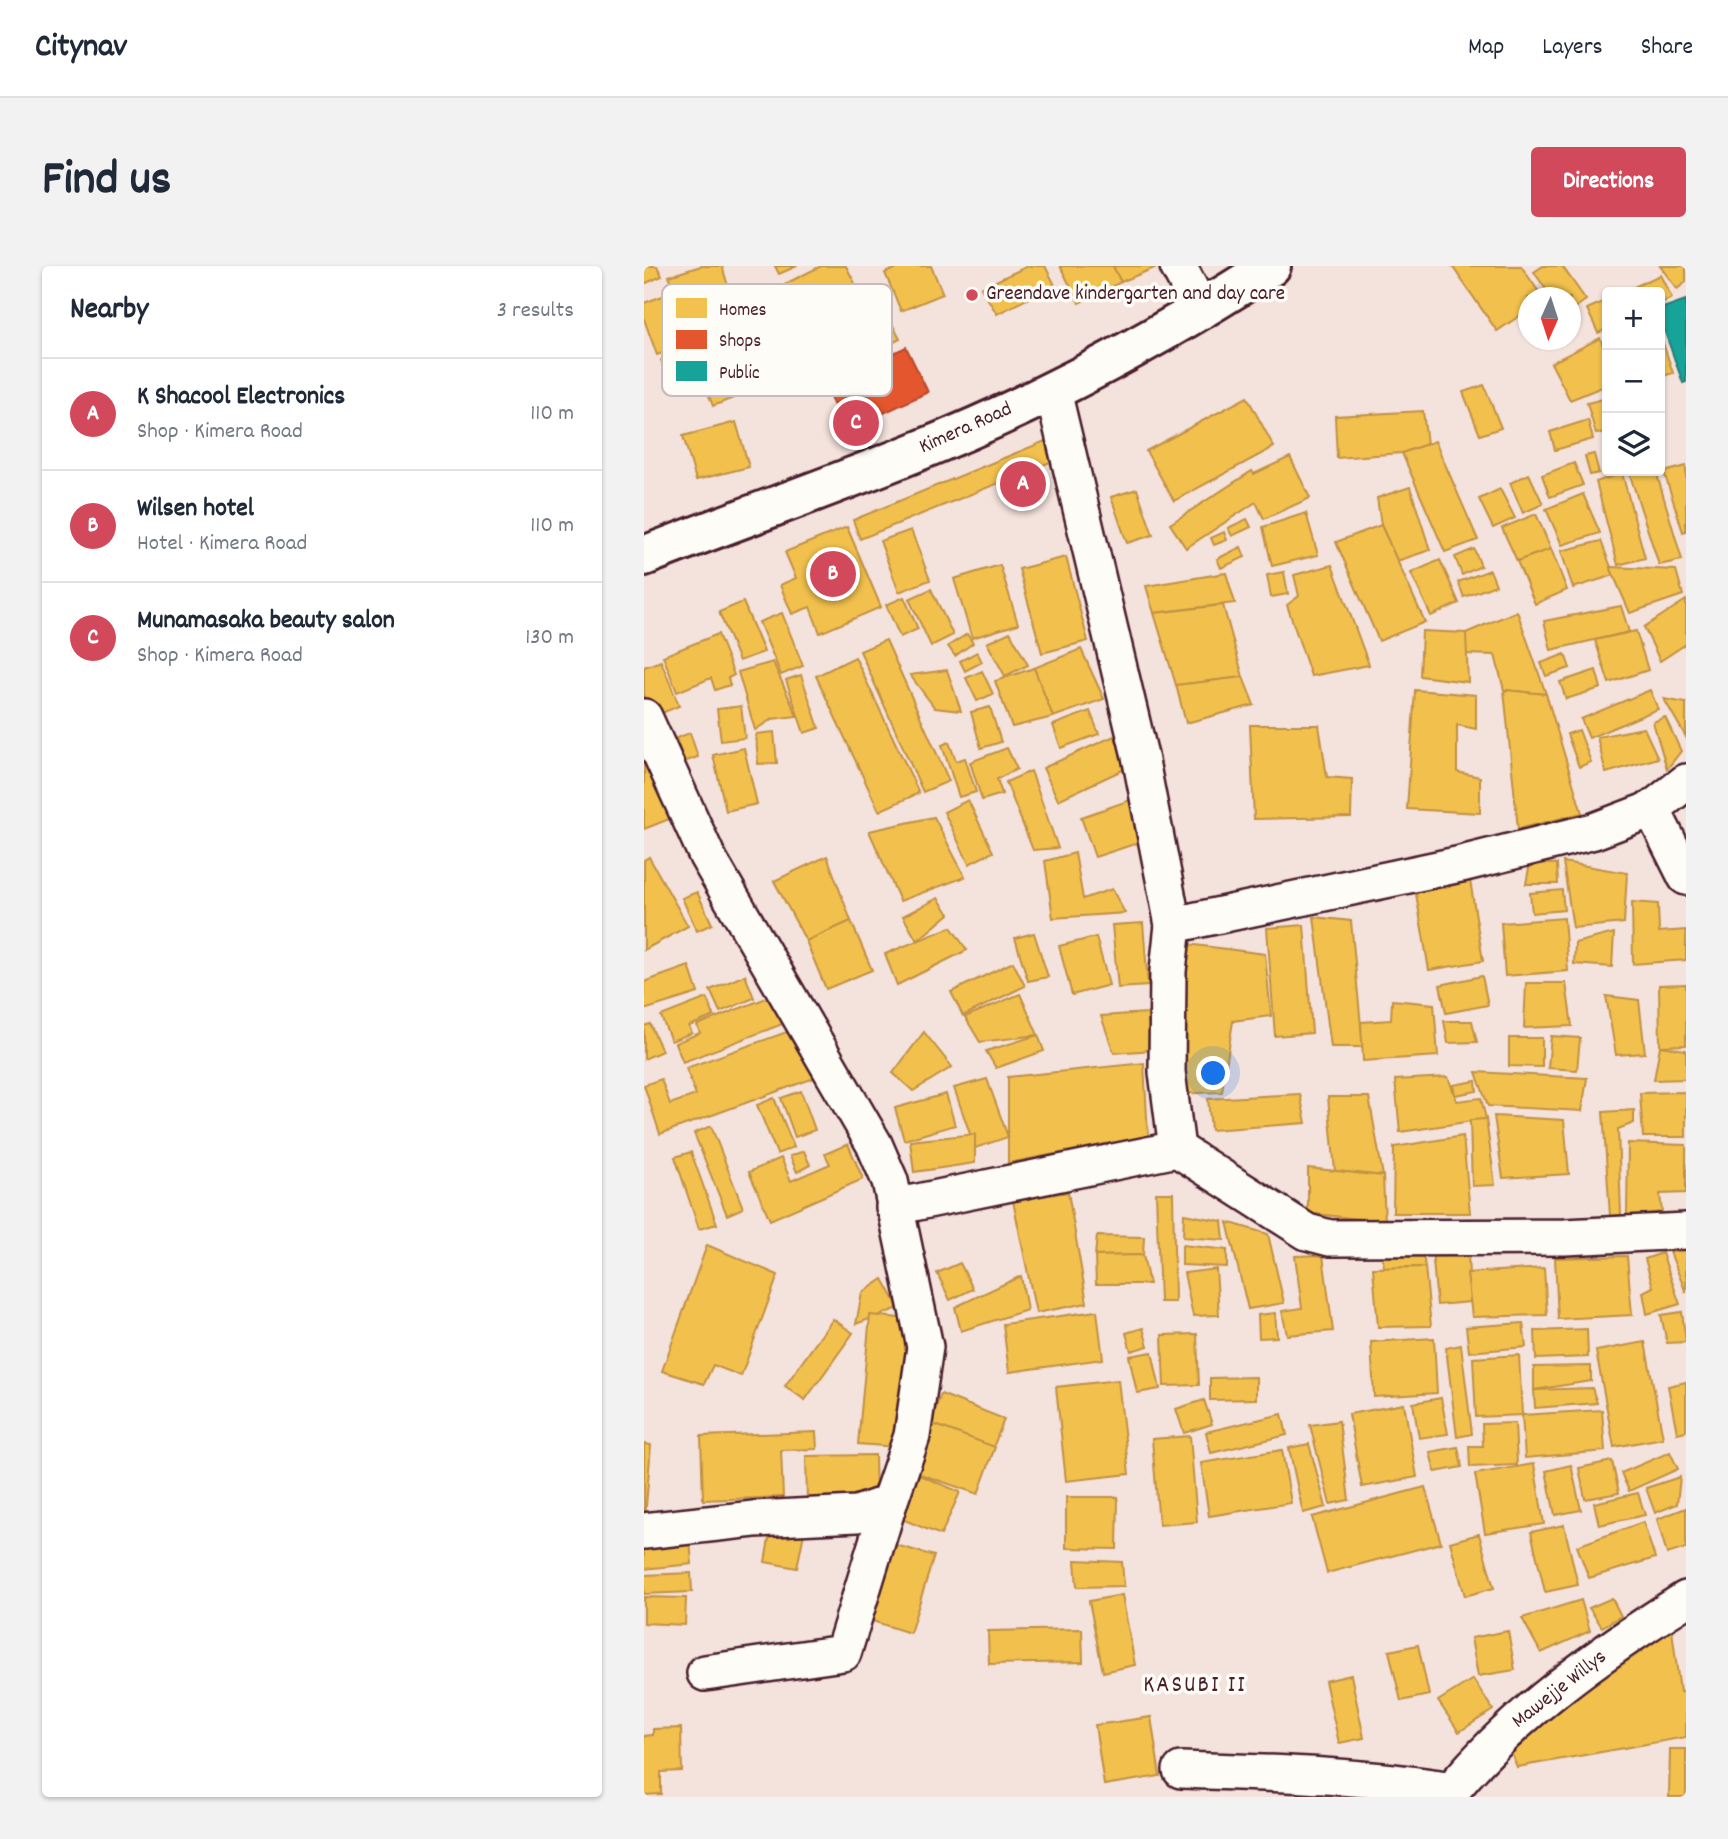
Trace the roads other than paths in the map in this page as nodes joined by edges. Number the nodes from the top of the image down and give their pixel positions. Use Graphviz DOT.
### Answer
graph roads {
  1 [pos="1178,266"];
  2 [pos="1271,266"];
  3 [pos="1202,310"];
  4 [pos="1053,391"];
  5 [pos="644,556"];
  6 [pos="644,717"];
  7 [pos="1686,782"];
  8 [pos="1652,809"];
  9 [pos="1686,877"];
  10 [pos="1173,925"];
  11 [pos="1177,1149"];
  12 [pos="894,1207"];
  13 [pos="1686,1231"];
  14 [pos="888,1503"];
  15 [pos="644,1531"];
  16 [pos="1686,1599"];
  17 [pos="705,1673"];
  18 [pos="1181,1770"];
  19 [pos="1451,1794"];
  1 -- 3 [label="street"];
  2 -- 3 [label="street, Kimera Road"];
  3 -- 4 [label="street, Kimera Road"];
  4 -- 5 [label="street, Kimera Road"];
  4 -- 10 [label="street"];
  6 -- 12 [label="street"];
  7 -- 8 [label="street"];
  8 -- 9 [label="street"];
  8 -- 10 [label="street"];
  10 -- 11 [label="street"];
  11 -- 12 [label="street"];
  11 -- 13 [label="street"];
  12 -- 14 [label="street"];
  14 -- 15 [label="street"];
  14 -- 17 [label="street"];
  16 -- 19 [label="street, Mawejje Willys"];
  18 -- 19 [label="street"];
}
